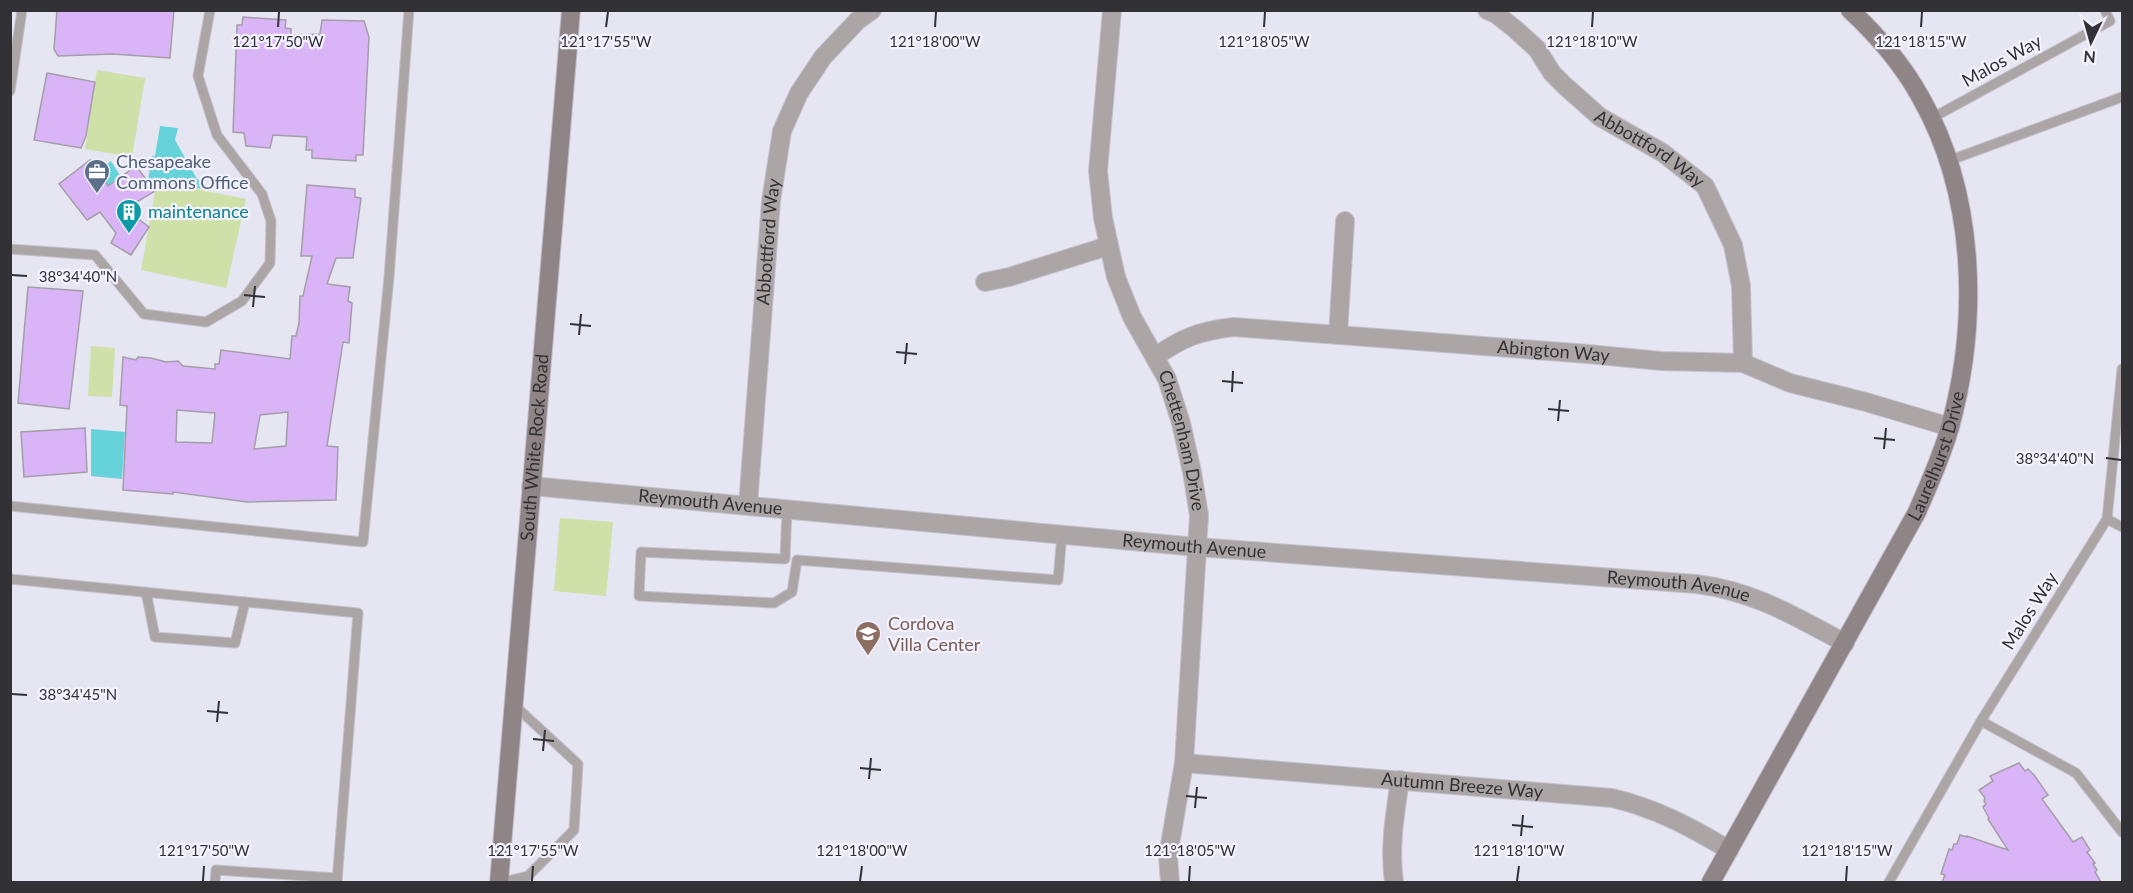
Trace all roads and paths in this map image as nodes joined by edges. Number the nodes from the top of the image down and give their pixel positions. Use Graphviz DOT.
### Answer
graph roads {
  1 [pos="22,10"];
  2 [pos="210,10"];
  3 [pos="410,10"];
  4 [pos="571,10"];
  5 [pos="1112,10"];
  6 [pos="1487,10"];
  7 [pos="1850,10"];
  8 [pos="2105,10"];
  9 [pos="860,14"];
  10 [pos="10,91"];
  11 [pos="2122,97"];
  12 [pos="1932,118"];
  13 [pos="1948,161"];
  14 [pos="1345,221"];
  15 [pos="1108,246"];
  16 [pos="10,249"];
  17 [pos="984,282"];
  18 [pos="1338,335"];
  19 [pos="1155,357"];
  20 [pos="1743,363"];
  21 [pos="2122,369"];
  22 [pos="1950,427"];
  23 [pos="531,486"];
  24 [pos="748,505"];
  25 [pos="10,506"];
  26 [pos="787,509"];
  27 [pos="2107,519"];
  28 [pos="2122,527"];
  29 [pos="1062,535"];
  30 [pos="1197,547"];
  31 [pos="785,560"];
  32 [pos="797,560"];
  33 [pos="10,579"];
  34 [pos="146,592"];
  35 [pos="245,602"];
  36 [pos="1845,643"];
  37 [pos="513,704"];
  38 [pos="1981,721"];
  39 [pos="1184,763"];
  40 [pos="1400,780"];
  41 [pos="2122,832"];
  42 [pos="1729,850"];
  43 [pos="337,880"];
  44 [pos="215,882"];
  45 [pos="501,882"];
  46 [pos="1170,882"];
  47 [pos="1394,882"];
  48 [pos="1711,882"];
  49 [pos="1889,882"];
  1 -- 10 [label="lane"];
  2 -- 16 [label="lane"];
  3 -- 25 [label="lane"];
  4 -- 23 [label="street, South White Rock Road"];
  5 -- 15 [label="street, Chettenham Drive"];
  6 -- 20 [label="street, Abbottford Way"];
  7 -- 12 [label="street, Laurelhurst Drive"];
  8 -- 12 [label="lane, Malos Way"];
  9 -- 24 [label="street, Abbottford Way"];
  11 -- 13 [label="lane"];
  12 -- 13 [label="street, Laurelhurst Drive"];
  13 -- 22 [label="street, Laurelhurst Drive"];
  14 -- 18 [label="street"];
  15 -- 17 [label="street"];
  15 -- 19 [label="street, Chettenham Drive"];
  18 -- 19 [label="street, Abington Way"];
  18 -- 20 [label="street, Abington Way"];
  19 -- 30 [label="street, Chettenham Drive"];
  20 -- 22 [label="street, Abington Way"];
  21 -- 27 [label="lane, Malos Way"];
  22 -- 36 [label="street, Laurelhurst Drive"];
  23 -- 24 [label="street, Reymouth Avenue"];
  23 -- 37 [label="street, South White Rock Road"];
  24 -- 26 [label="street, Reymouth Avenue"];
  26 -- 29 [label="street, Reymouth Avenue"];
  26 -- 31 [label="lane"];
  27 -- 28 [label="lane"];
  27 -- 38 [label="lane, Malos Way"];
  29 -- 30 [label="street, Reymouth Avenue"];
  29 -- 32 [label="lane"];
  30 -- 36 [label="street, Reymouth Avenue"];
  30 -- 39 [label="street, Chettenham Drive"];
  31 -- 32 [label="lane"];
  31 -- 32 [label="lane"];
  33 -- 34 [label="lane"];
  34 -- 35 [label="lane"];
  34 -- 35 [label="lane"];
  35 -- 43 [label="lane"];
  36 -- 42 [label="street, Laurelhurst Drive"];
  37 -- 45 [label="street, South White Rock Road"];
  37 -- 45 [label="lane"];
  38 -- 41 [label="lane"];
  38 -- 49 [label="lane, Malos Way"];
  39 -- 40 [label="street, Autumn Breeze Way"];
  39 -- 46 [label="street, Chettenham Drive"];
  40 -- 42 [label="street, Autumn Breeze Way"];
  40 -- 47 [label="street"];
  42 -- 48 [label="street, Laurelhurst Drive"];
  43 -- 44 [label="lane"];
}
